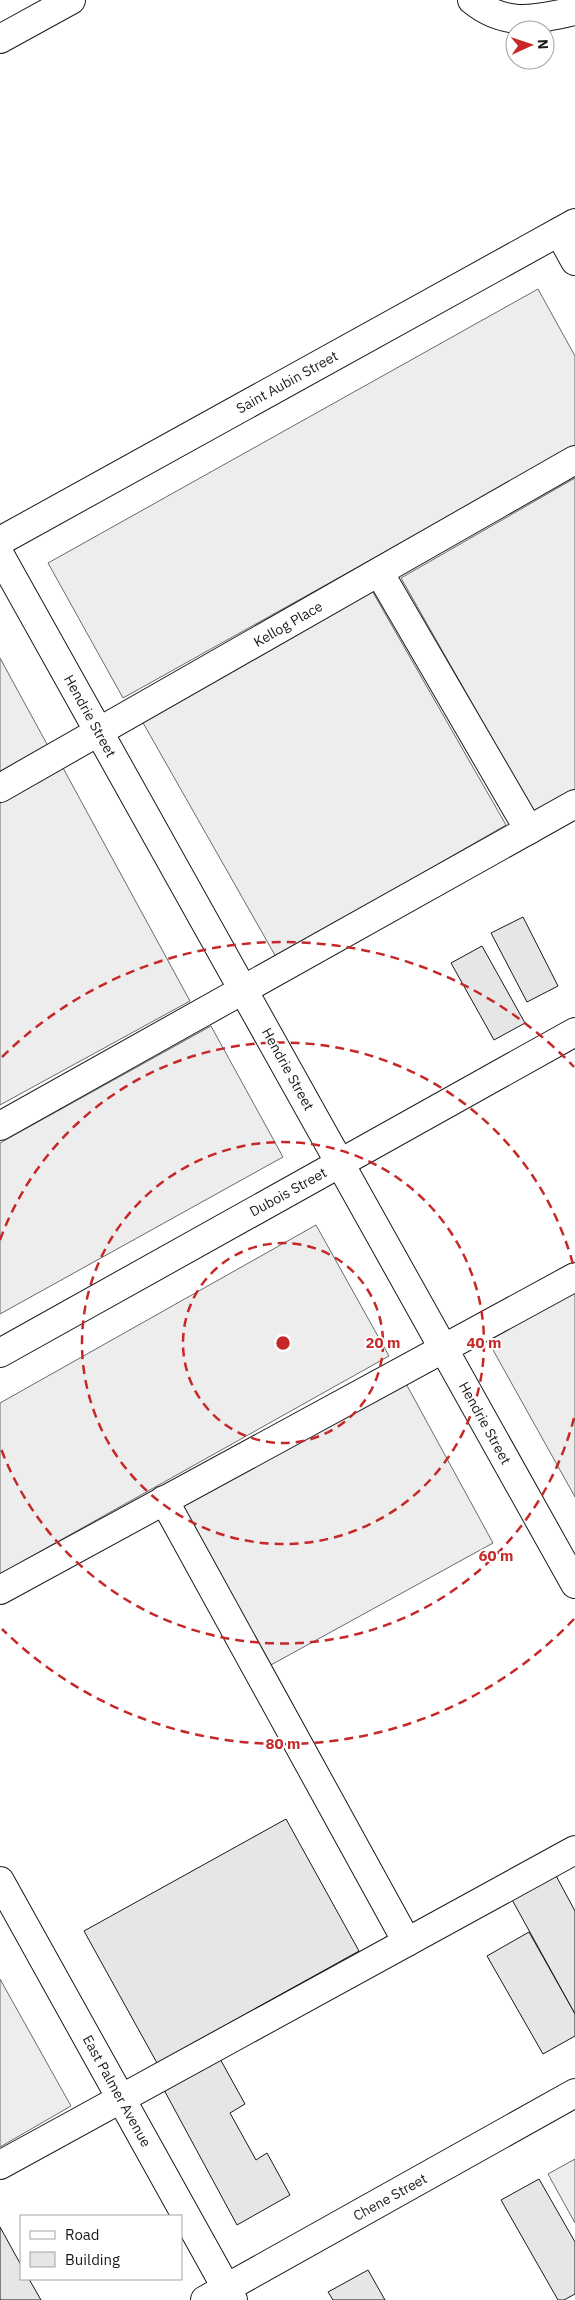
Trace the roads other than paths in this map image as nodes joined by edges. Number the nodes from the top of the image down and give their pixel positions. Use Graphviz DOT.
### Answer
graph roads {
  1 [pos="71,0"];
  2 [pos="472,0"];
  3 [pos="575,11"];
  4 [pos="0,39"];
  5 [pos="567,228"];
  6 [pos="575,260"];
  7 [pos="575,460"];
  8 [pos="0,541"];
  9 [pos="0,555"];
  10 [pos="379,572"];
  11 [pos="99,732"];
  12 [pos="0,788"];
  13 [pos="575,804"];
  14 [pos="529,830"];
  15 [pos="243,990"];
  16 [pos="575,1032"];
  17 [pos="0,1126"];
  18 [pos="340,1163"];
  19 [pos="575,1276"];
  20 [pos="443,1348"];
  21 [pos="0,1353"];
  22 [pos="164,1500"];
  23 [pos="575,1584"];
  24 [pos="0,1590"];
  25 [pos="575,1850"];
  26 [pos="0,1882"];
  27 [pos="407,1942"];
  28 [pos="575,2093"];
  29 [pos="121,2098"];
  30 [pos="0,2165"];
  31 [pos="181,2215"];
  32 [pos="182,2218"];
  33 [pos="222,2296"];
  1 -- 4 [label="street"];
  2 -- 3 [label="street"];
  5 -- 6 [label="street"];
  5 -- 8 [label="street, Saint Aubin Street"];
  7 -- 10 [label="street, Kellog Place"];
  9 -- 11 [label="street, Hendrie Street"];
  10 -- 11 [label="street, Kellog Place"];
  10 -- 14 [label="street"];
  11 -- 12 [label="street, Kellog Place"];
  11 -- 15 [label="street, Hendrie Street"];
  13 -- 14 [label="street"];
  14 -- 15 [label="street"];
  15 -- 17 [label="street"];
  15 -- 18 [label="street, Hendrie Street"];
  16 -- 18 [label="street, Dubois Street"];
  18 -- 20 [label="street, Hendrie Street"];
  18 -- 21 [label="street, Dubois Street"];
  19 -- 20 [label="street"];
  20 -- 22 [label="street"];
  20 -- 23 [label="street, Hendrie Street"];
  22 -- 24 [label="street"];
  22 -- 27 [label="street"];
  25 -- 27 [label="street"];
  26 -- 29 [label="street, East Palmer Avenue"];
  27 -- 29 [label="street"];
  28 -- 33 [label="street, Chene Street"];
  29 -- 30 [label="street"];
  29 -- 31 [label="street, East Palmer Avenue"];
  32 -- 33 [label="street, East Palmer Avenue"];
}
